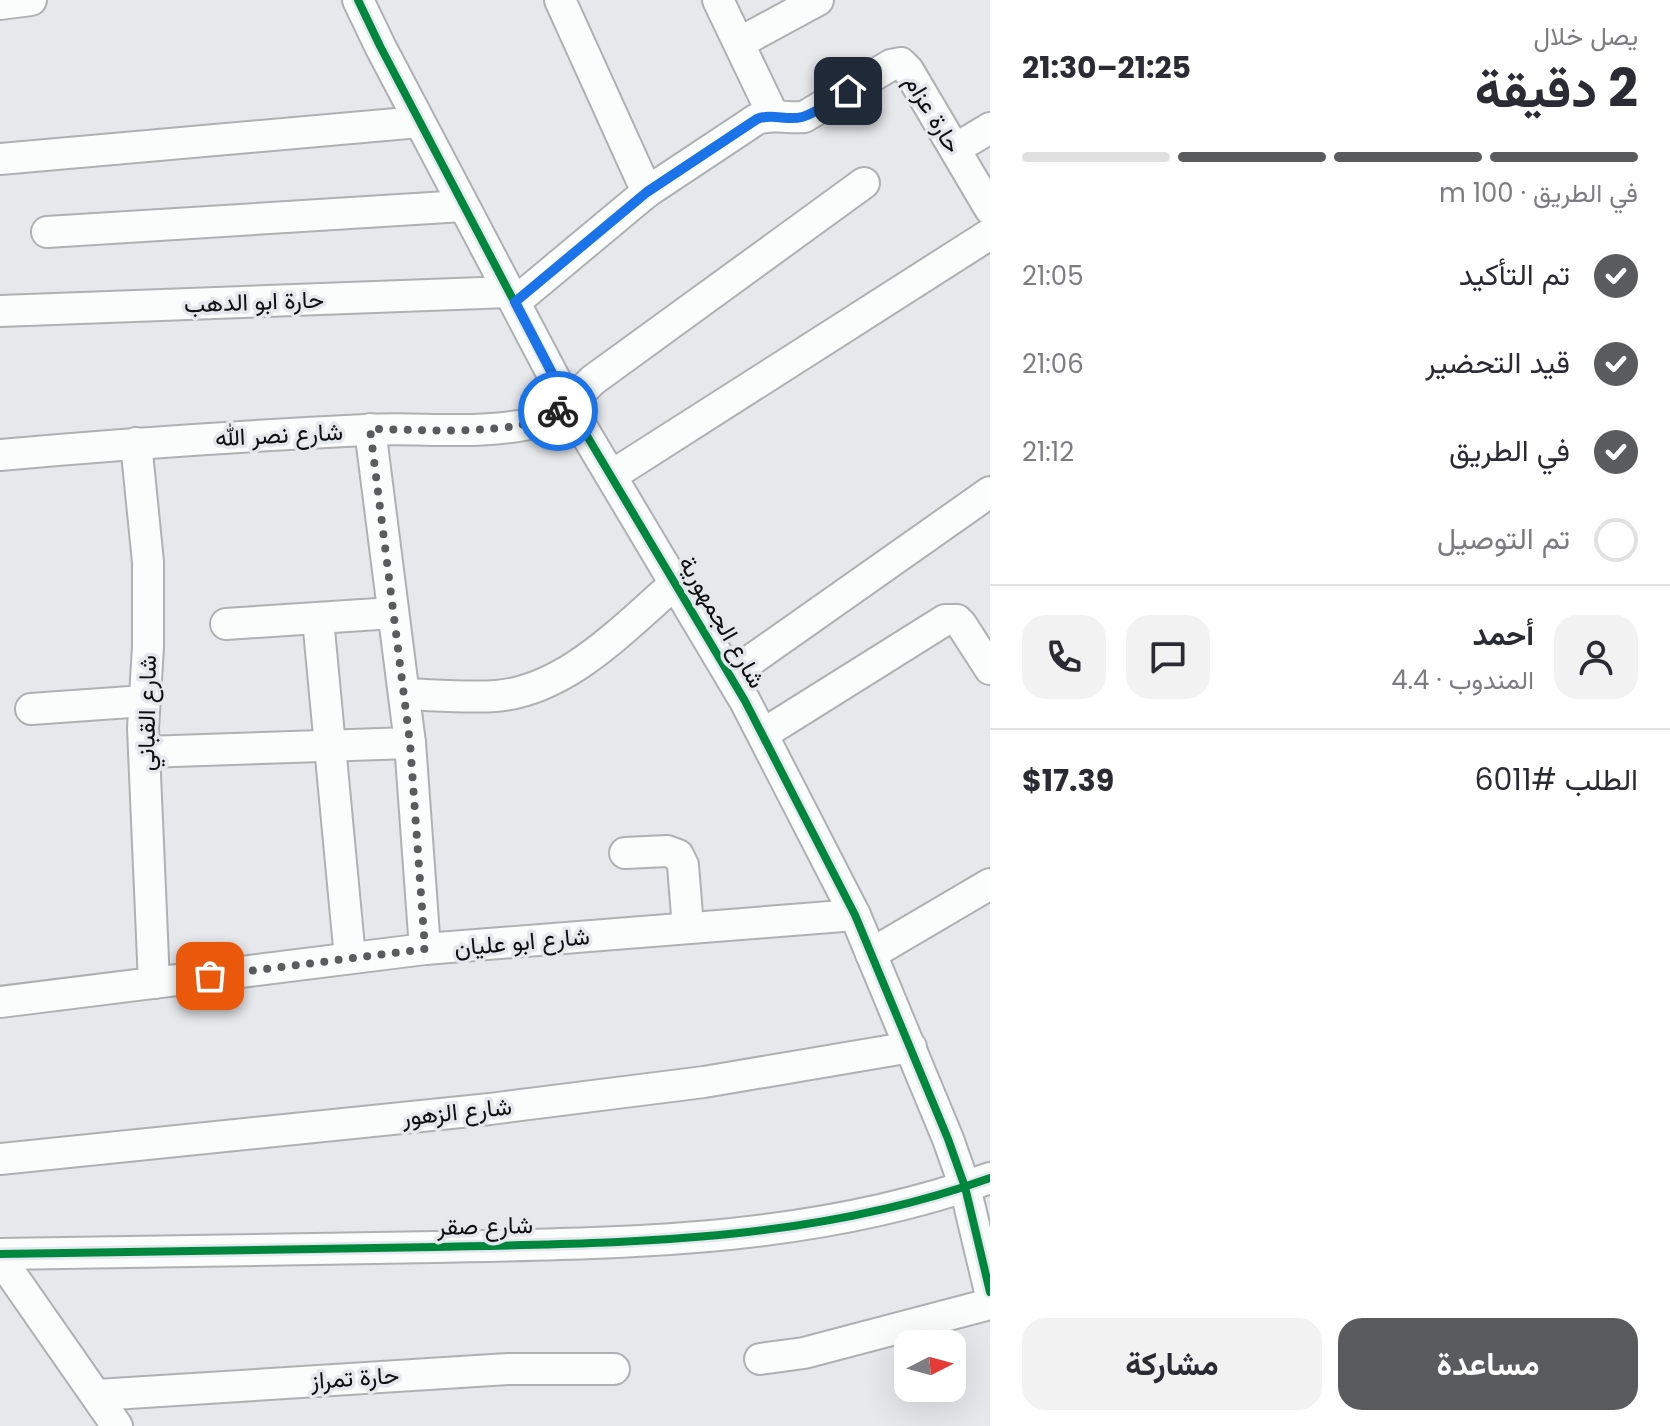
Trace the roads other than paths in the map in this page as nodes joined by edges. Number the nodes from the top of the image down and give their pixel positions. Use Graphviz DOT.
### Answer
graph roads {
  1 [pos="31,0"];
  2 [pos="358,0"];
  3 [pos="560,0"];
  4 [pos="718,0"];
  5 [pos="818,0"];
  6 [pos="0,4"];
  7 [pos="739,43"];
  8 [pos="773,115"];
  9 [pos="419,122"];
  10 [pos="990,128"];
  11 [pos="955,149"];
  12 [pos="0,159"];
  13 [pos="864,183"];
  14 [pos="647,192"];
  15 [pos="463,206"];
  16 [pos="990,209"];
  17 [pos="47,232"];
  18 [pos="990,234"];
  19 [pos="512,297"];
  20 [pos="0,311"];
  21 [pos="568,404"];
  22 [pos="370,429"];
  23 [pos="136,443"];
  24 [pos="0,455"];
  25 [pos="611,476"];
  26 [pos="990,492"];
  27 [pos="676,583"];
  28 [pos="393,613"];
  29 [pos="318,619"];
  30 [pos="226,624"];
  31 [pos="990,669"];
  32 [pos="730,675"];
  33 [pos="404,694"];
  34 [pos="144,701"];
  35 [pos="31,709"];
  36 [pos="763,734"];
  37 [pos="410,743"];
  38 [pos="330,745"];
  39 [pos="144,752"];
  40 [pos="625,853"];
  41 [pos="990,884"];
  42 [pos="855,915"];
  43 [pos="688,928"];
  44 [pos="425,949"];
  45 [pos="871,954"];
  46 [pos="350,958"];
  47 [pos="154,983"];
  48 [pos="0,1002"];
  49 [pos="911,1047"];
  50 [pos="0,1159"];
  51 [pos="977,1183"];
  52 [pos="0,1256"];
  53 [pos="990,1292"];
  54 [pos="990,1304"];
  55 [pos="760,1359"];
  56 [pos="614,1369"];
  57 [pos="97,1395"];
  58 [pos="117,1426"];
  1 -- 6 [label="street"];
  2 -- 9 [label="street, شارع الجمهورية"];
  3 -- 14 [label="street"];
  4 -- 7 [label="street"];
  5 -- 7 [label="street"];
  7 -- 8 [label="street"];
  8 -- 11 [label="street, حارة عزام"];
  8 -- 14 [label="street, حارة عزام"];
  9 -- 12 [label="street"];
  9 -- 15 [label="street, شارع الجمهورية"];
  10 -- 11 [label="street"];
  11 -- 16 [label="street, حارة عزام"];
  13 -- 21 [label="street, شارع نصر الله"];
  14 -- 19 [label="street, حارة عزام"];
  15 -- 17 [label="street"];
  15 -- 19 [label="street, شارع الجمهورية"];
  18 -- 25 [label="street"];
  19 -- 20 [label="street, حارة ابو الدهب"];
  19 -- 21 [label="street, شارع الجمهورية"];
  21 -- 22 [label="street, شارع نصر الله"];
  21 -- 25 [label="street, شارع الجمهورية"];
  22 -- 23 [label="street, شارع نصر الله"];
  22 -- 28 [label="street"];
  23 -- 24 [label="street, شارع نصر الله"];
  23 -- 34 [label="street, شارع القباني"];
  25 -- 27 [label="street, شارع الجمهورية"];
  26 -- 32 [label="street"];
  27 -- 32 [label="street, شارع الجمهورية"];
  27 -- 33 [label="street"];
  28 -- 29 [label="street"];
  28 -- 33 [label="street"];
  29 -- 30 [label="street"];
  29 -- 38 [label="street"];
  31 -- 36 [label="street"];
  32 -- 36 [label="street, شارع الجمهورية"];
  33 -- 37 [label="street"];
  34 -- 35 [label="street"];
  34 -- 39 [label="street, شارع القباني"];
  36 -- 42 [label="street, شارع الجمهورية"];
  37 -- 38 [label="street"];
  37 -- 44 [label="street"];
  38 -- 39 [label="street"];
  38 -- 46 [label="street"];
  39 -- 47 [label="street, شارع القباني"];
  40 -- 43 [label="street"];
  41 -- 45 [label="street"];
  42 -- 43 [label="street, شارع ابو عليان"];
  42 -- 45 [label="street, شارع الجمهورية"];
  43 -- 44 [label="street, شارع ابو عليان"];
  44 -- 46 [label="street, شارع ابو عليان"];
  45 -- 49 [label="street, شارع الجمهورية"];
  46 -- 47 [label="street, شارع ابو عليان"];
  47 -- 48 [label="street, شارع ابو عليان"];
  49 -- 50 [label="street, شارع الزهور"];
  49 -- 51 [label="street, شارع الجمهورية"];
  51 -- 52 [label="street, شارع صقر"];
  51 -- 53 [label="street, شارع الجمهورية"];
  52 -- 57 [label="street"];
  54 -- 55 [label="street"];
  56 -- 57 [label="street, حارة تمراز"];
  57 -- 58 [label="street"];
}
